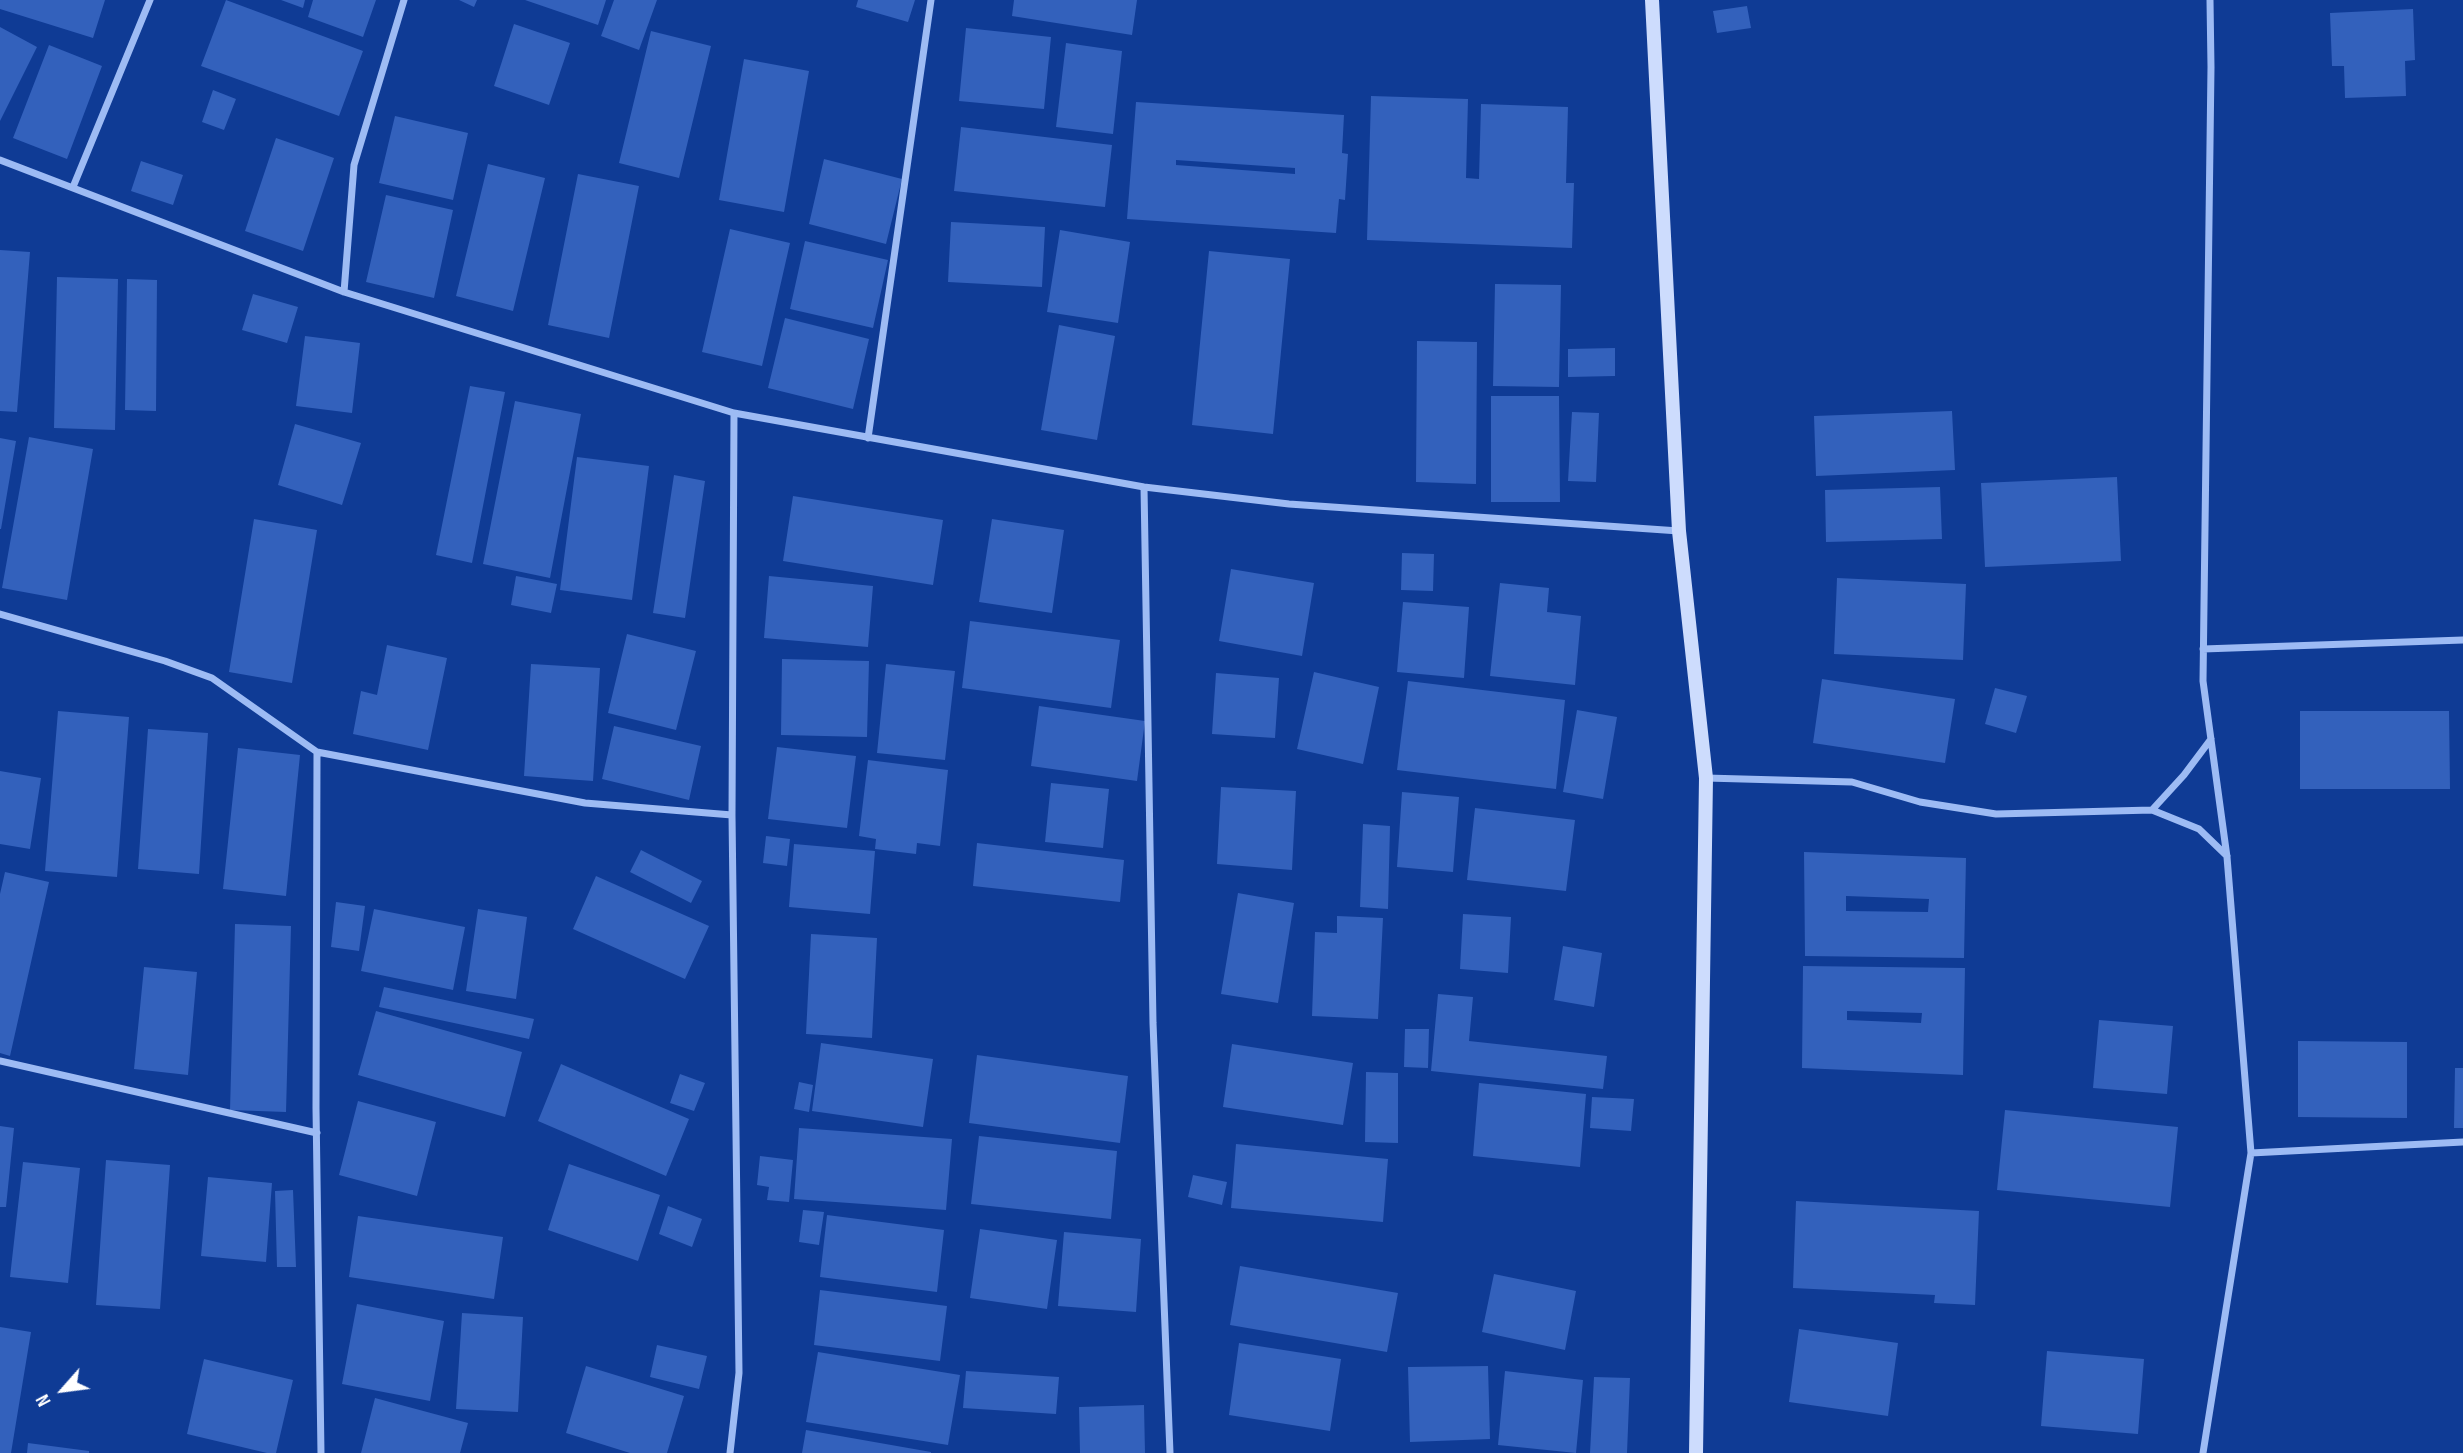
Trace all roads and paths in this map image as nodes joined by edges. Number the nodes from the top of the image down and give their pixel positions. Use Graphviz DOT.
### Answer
graph roads {
  1 [pos="150,0"];
  2 [pos="404,0"];
  3 [pos="931,0"];
  4 [pos="1652,0"];
  5 [pos="2210,0"];
  6 [pos="0,160"];
  7 [pos="73,187"];
  8 [pos="344,292"];
  9 [pos="734,413"];
  10 [pos="868,438"];
  11 [pos="1144,487"];
  12 [pos="1679,531"];
  13 [pos="0,614"];
  14 [pos="2463,640"];
  15 [pos="2203,649"];
  16 [pos="2211,739"];
  17 [pos="317,752"];
  18 [pos="1706,778"];
  19 [pos="2152,810"];
  20 [pos="732,815"];
  21 [pos="2227,857"];
  22 [pos="0,1061"];
  23 [pos="317,1133"];
  24 [pos="2463,1142"];
  25 [pos="2251,1153"];
  26 [pos="321,1453"];
  27 [pos="730,1453"];
  28 [pos="1170,1453"];
  29 [pos="1696,1453"];
  30 [pos="2203,1453"];
  1 -- 7 [label="street"];
  2 -- 8 [label="street"];
  3 -- 10 [label="street"];
  4 -- 12 [label="street"];
  5 -- 15 [label="street"];
  6 -- 7 [label="street"];
  7 -- 8 [label="street"];
  8 -- 9 [label="street"];
  9 -- 10 [label="street"];
  9 -- 20 [label="street"];
  10 -- 11 [label="street"];
  11 -- 12 [label="street"];
  11 -- 28 [label="street"];
  12 -- 18 [label="street"];
  13 -- 17 [label="street"];
  14 -- 15 [label="street"];
  15 -- 16 [label="street"];
  16 -- 19 [label="street"];
  16 -- 21 [label="street"];
  17 -- 20 [label="street"];
  17 -- 23 [label="street"];
  18 -- 19 [label="street"];
  18 -- 29 [label="street"];
  19 -- 21 [label="street"];
  20 -- 27 [label="street"];
  21 -- 25 [label="street"];
  22 -- 23 [label="street"];
  23 -- 26 [label="street"];
  24 -- 25 [label="street"];
  25 -- 30 [label="street"];
}
